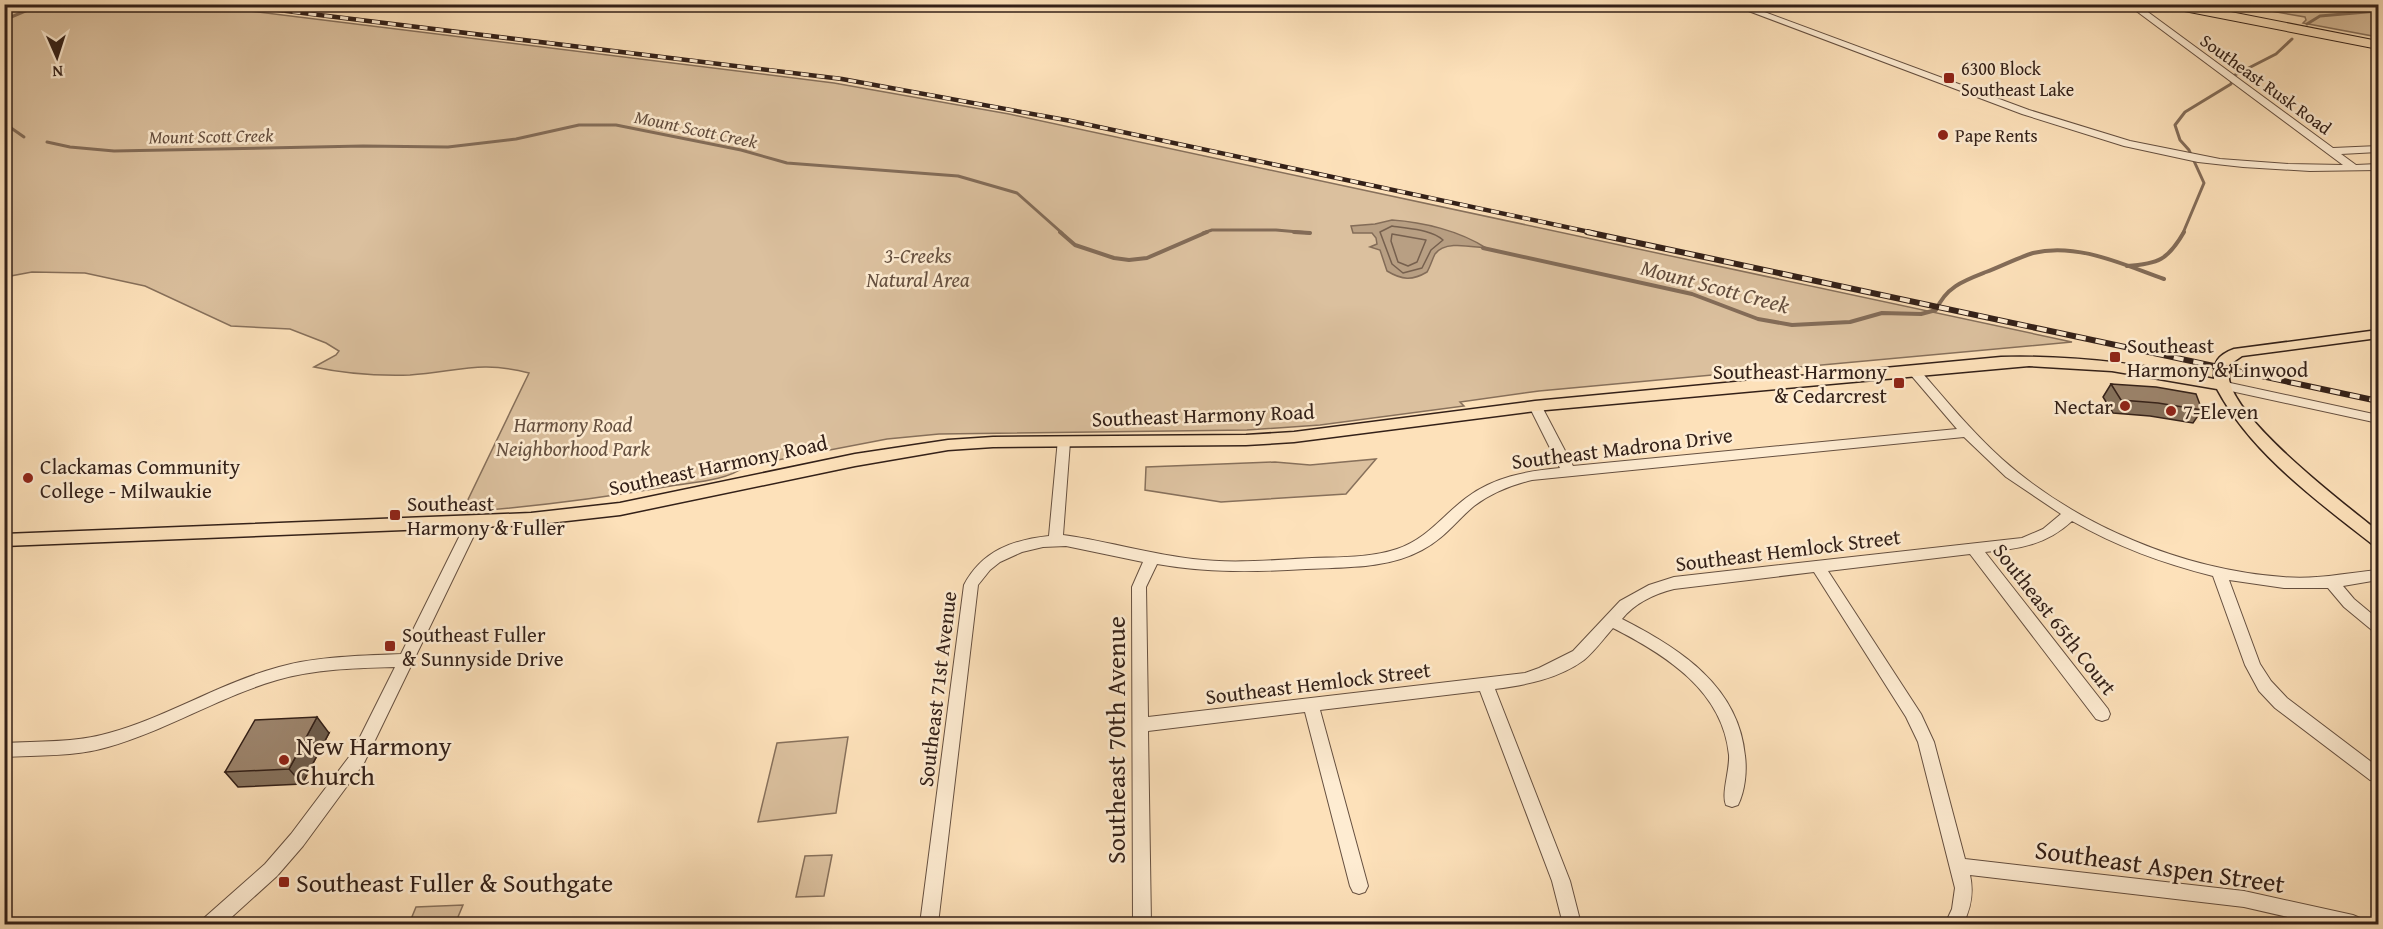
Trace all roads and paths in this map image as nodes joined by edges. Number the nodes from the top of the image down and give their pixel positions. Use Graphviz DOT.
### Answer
graph roads {
  1 [pos="1734,4"];
  2 [pos="2131,4"];
  3 [pos="2169,4"];
  4 [pos="2241,18"];
  5 [pos="2379,45"];
  6 [pos="2379,56"];
  7 [pos="2379,149"];
  8 [pos="2329,151"];
  9 [pos="2379,167"];
  10 [pos="2354,168"];
  11 [pos="2379,334"];
  12 [pos="1914,370"];
  13 [pos="2221,385"];
  14 [pos="1535,406"];
  15 [pos="2379,419"];
  16 [pos="1966,432"];
  17 [pos="1063,442"];
  18 [pos="1569,471"];
  19 [pos="2070,514"];
  20 [pos="473,523"];
  21 [pos="4,540"];
  22 [pos="1056,540"];
  23 [pos="2379,540"];
  24 [pos="1975,550"];
  25 [pos="1152,558"];
  26 [pos="1818,567"];
  27 [pos="2219,572"];
  28 [pos="2379,575"];
  29 [pos="2331,582"];
  30 [pos="1611,620"];
  31 [pos="2379,627"];
  32 [pos="406,660"];
  33 [pos="1485,684"];
  34 [pos="1311,705"];
  35 [pos="2102,714"];
  36 [pos="1139,725"];
  37 [pos="4,750"];
  38 [pos="2376,775"];
  39 [pos="1732,800"];
  40 [pos="1959,866"];
  41 [pos="1359,886"];
  42 [pos="211,924"];
  43 [pos="929,924"];
  44 [pos="1142,924"];
  45 [pos="1572,924"];
  46 [pos="1954,924"];
  47 [pos="2353,924"];
  1 -- 10 [label="street"];
  2 -- 8 [label="street, Southeast Rusk Road"];
  3 -- 4 [label="highway"];
  4 -- 5 [label="highway"];
  4 -- 6 [label="highway"];
  7 -- 8 [label="street"];
  8 -- 10 [label="street, Southeast Rusk Road"];
  9 -- 10 [label="street"];
  11 -- 13 [label="main road"];
  12 -- 13 [label="main road, Southeast Harmony Road"];
  12 -- 14 [label="main road, Southeast Harmony Road"];
  12 -- 16 [label="street"];
  13 -- 15 [label="street"];
  13 -- 23 [label="main road"];
  14 -- 17 [label="main road, Southeast Harmony Road"];
  14 -- 18 [label="street"];
  16 -- 18 [label="street, Southeast Madrona Drive"];
  16 -- 19 [label="street"];
  17 -- 20 [label="main road, Southeast Harmony Road"];
  17 -- 22 [label="street"];
  18 -- 25 [label="street, Southeast Madrona Drive"];
  19 -- 24 [label="street, Southeast Hemlock Street"];
  19 -- 27 [label="street"];
  20 -- 21 [label="main road, Southeast Harmony Road"];
  20 -- 32 [label="street"];
  22 -- 25 [label="street, Southeast Madrona Drive"];
  22 -- 43 [label="street, Southeast 71st Avenue"];
  24 -- 26 [label="street, Southeast Hemlock Street"];
  24 -- 35 [label="street, Southeast 65th Court"];
  25 -- 36 [label="street, Southeast 70th Avenue"];
  26 -- 30 [label="street, Southeast Hemlock Street"];
  26 -- 40 [label="street"];
  27 -- 29 [label="street"];
  27 -- 38 [label="street"];
  28 -- 29 [label="street"];
  29 -- 31 [label="street"];
  30 -- 33 [label="street, Southeast Hemlock Street"];
  30 -- 39 [label="street"];
  32 -- 37 [label="street"];
  32 -- 42 [label="street"];
  33 -- 34 [label="street, Southeast Hemlock Street"];
  33 -- 45 [label="street"];
  34 -- 36 [label="street, Southeast Hemlock Street"];
  34 -- 41 [label="street"];
  36 -- 44 [label="street, Southeast 70th Avenue"];
  40 -- 46 [label="street"];
  40 -- 47 [label="street, Southeast Aspen Street"];
}
